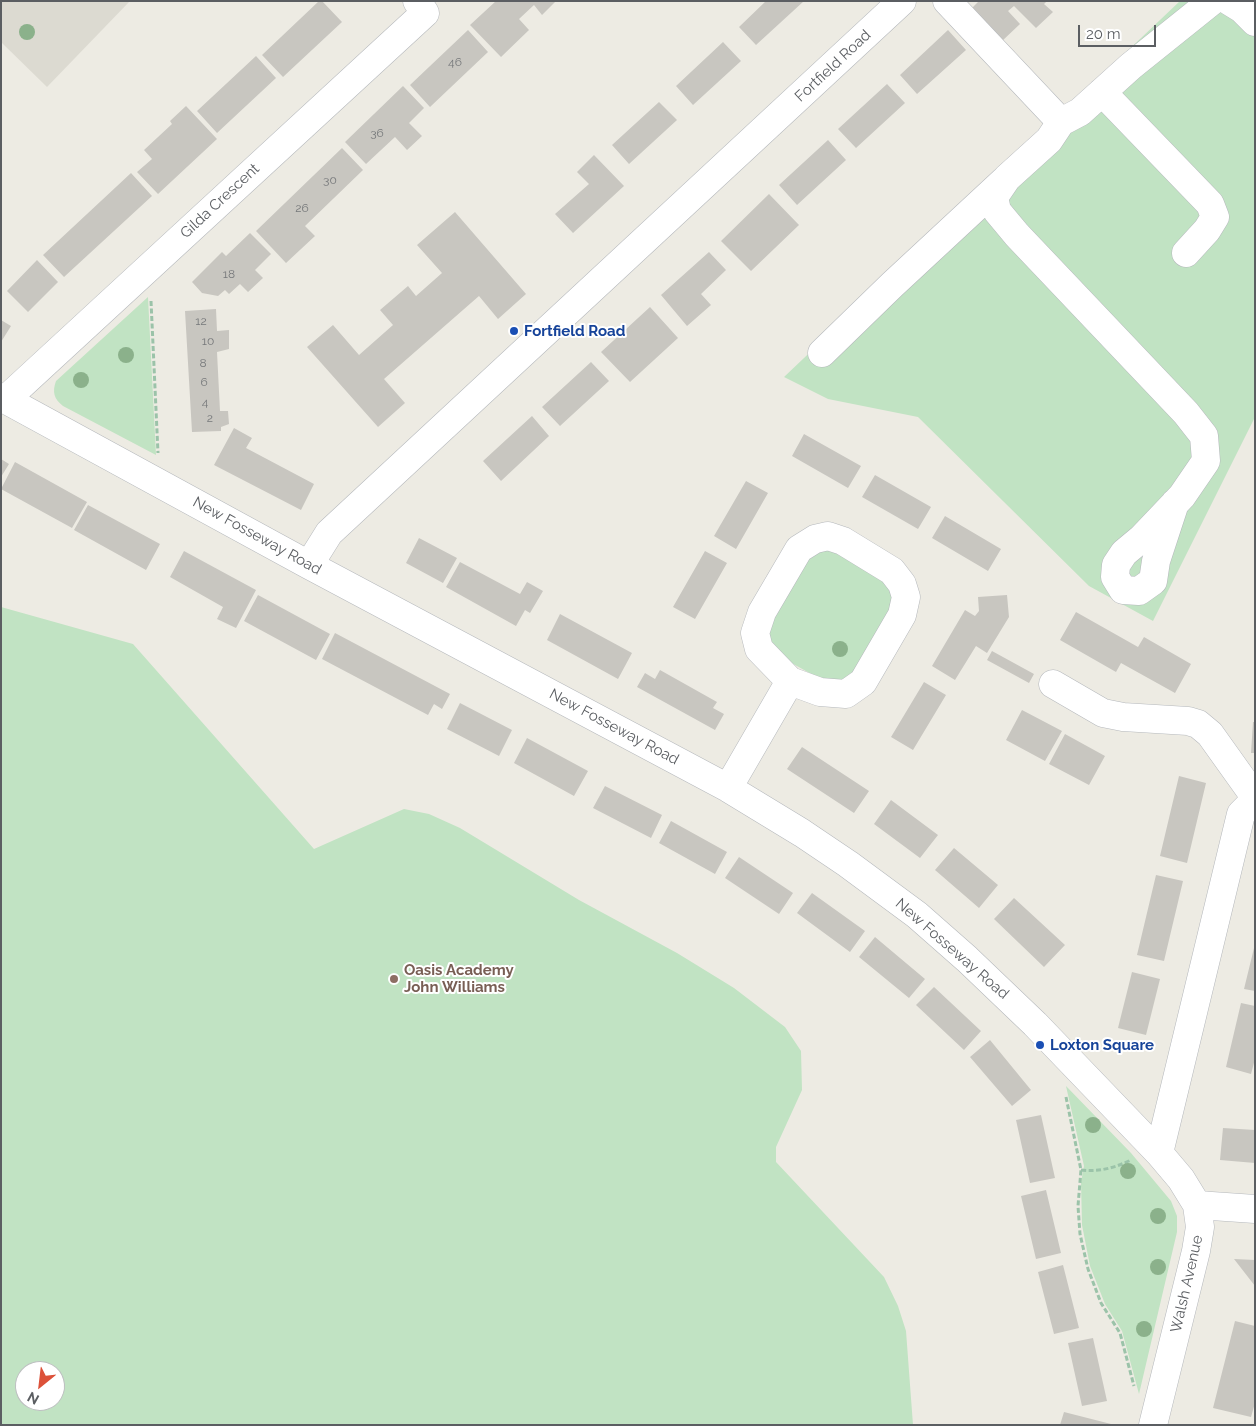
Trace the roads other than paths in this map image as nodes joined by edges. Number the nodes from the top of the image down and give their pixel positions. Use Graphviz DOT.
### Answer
graph roads {
  1 [pos="902,1"];
  2 [pos="947,1"];
  3 [pos="1212,1"];
  4 [pos="1230,1"];
  5 [pos="426,5"];
  6 [pos="1255,22"];
  7 [pos="1102,92"];
  8 [pos="1061,122"];
  9 [pos="1007,178"];
  10 [pos="1186,253"];
  11 [pos="822,353"];
  12 [pos="3,398"];
  13 [pos="1175,503"];
  14 [pos="309,565"];
  15 [pos="790,681"];
  16 [pos="1053,684"];
  17 [pos="728,788"];
  18 [pos="1255,799"];
  19 [pos="1156,1149"];
  20 [pos="1197,1205"];
  21 [pos="1255,1209"];
  22 [pos="1155,1413"];
  1 -- 14 [label="street, Fortfield Road"];
  2 -- 8 [label="street"];
  3 -- 7 [label="street"];
  4 -- 6 [label="street"];
  5 -- 12 [label="street, Gilda Crescent"];
  7 -- 8 [label="street"];
  7 -- 10 [label="street"];
  8 -- 9 [label="street"];
  9 -- 11 [label="street"];
  9 -- 13 [label="street"];
  12 -- 14 [label="street, New Fosseway Road"];
  14 -- 17 [label="street, New Fosseway Road"];
  15 -- 15 [label="street"];
  15 -- 17 [label="street"];
  16 -- 18 [label="street"];
  17 -- 19 [label="street, New Fosseway Road"];
  18 -- 19 [label="street"];
  19 -- 20 [label="street, Walsh Avenue"];
  20 -- 21 [label="street"];
  20 -- 22 [label="street, Walsh Avenue"];
}
